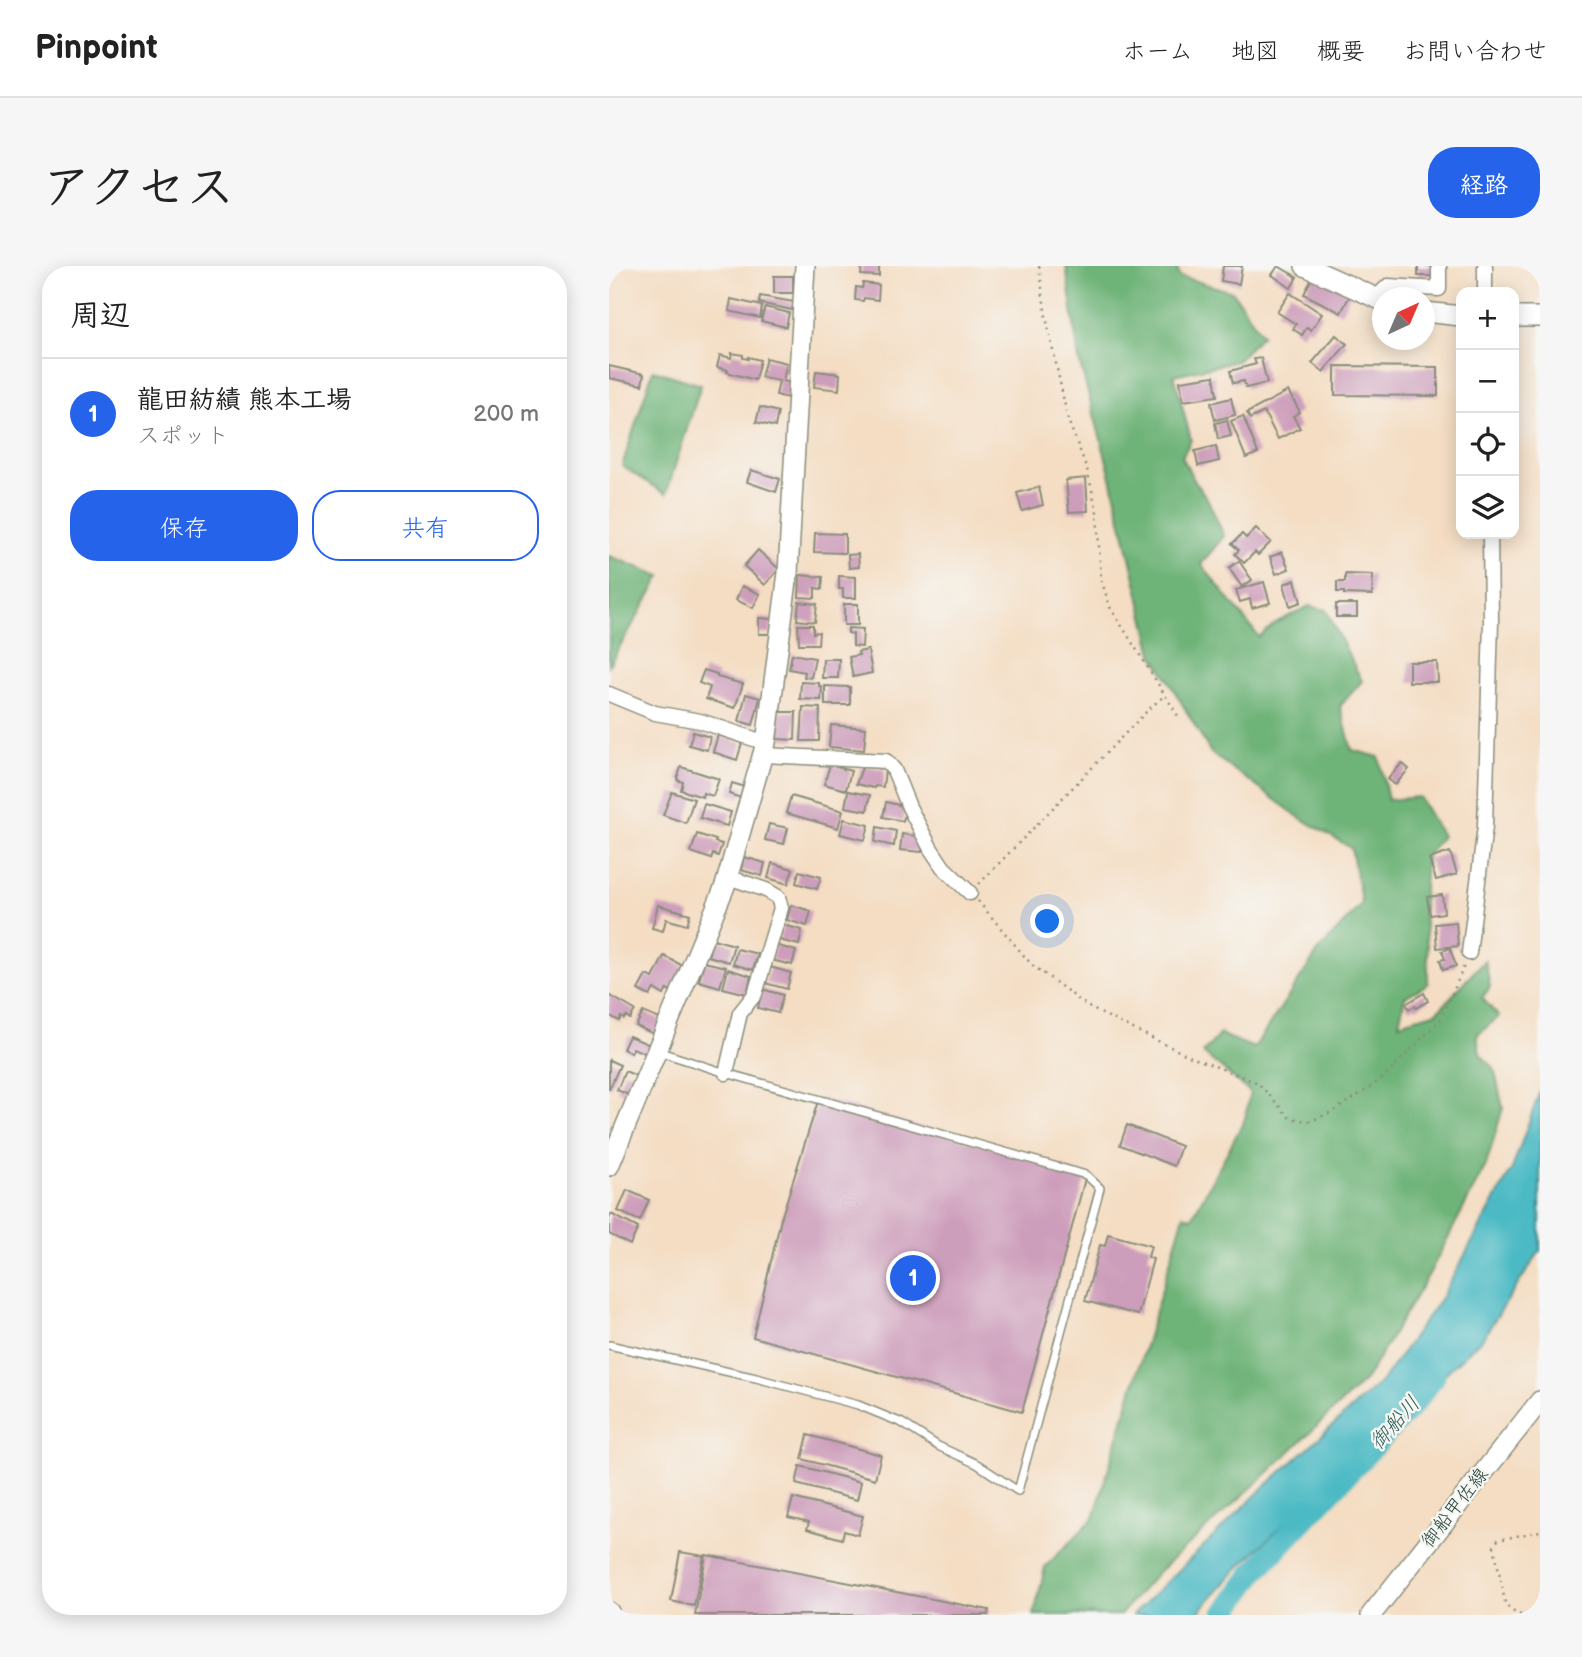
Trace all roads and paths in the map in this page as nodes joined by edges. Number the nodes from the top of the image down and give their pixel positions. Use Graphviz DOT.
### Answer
graph roads {
  1 [pos="806,266"];
  2 [pos="1039,266"];
  3 [pos="1305,266"];
  4 [pos="1439,266"];
  5 [pos="1485,266"];
  6 [pos="1387,287"];
  7 [pos="1405,287"];
  8 [pos="1485,287"];
  9 [pos="1435,289"];
  10 [pos="1372,297"];
  11 [pos="1435,313"];
  12 [pos="1456,315"];
  13 [pos="1519,317"];
  14 [pos="1540,317"];
  15 [pos="1490,539"];
  16 [pos="609,694"];
  17 [pos="1165,695"];
  18 [pos="1178,716"];
  19 [pos="764,749"];
  20 [pos="728,877"];
  21 [pos="970,893"];
  22 [pos="1469,953"];
  23 [pos="656,1051"];
  24 [pos="726,1073"];
  25 [pos="609,1166"];
  26 [pos="609,1345"];
  27 [pos="1540,1401"];
  28 [pos="1540,1531"];
  29 [pos="1371,1615"];
  30 [pos="1521,1615"];
  1 -- 19 [label="street"];
  2 -- 17 [label="path"];
  3 -- 10 [label="street"];
  4 -- 9 [label="street"];
  5 -- 8 [label="street"];
  6 -- 7 [label="street"];
  11 -- 12 [label="street"];
  13 -- 14 [label="street"];
  15 -- 22 [label="street"];
  16 -- 19 [label="street"];
  17 -- 18 [label="path"];
  17 -- 21 [label="path"];
  19 -- 20 [label="street"];
  19 -- 21 [label="street"];
  20 -- 23 [label="street"];
  20 -- 24 [label="street"];
  21 -- 22 [label="path"];
  23 -- 24 [label="lane"];
  23 -- 25 [label="street"];
  24 -- 26 [label="lane"];
  27 -- 29 [label="street, 御船甲佐線"];
  28 -- 30 [label="path"];
}
